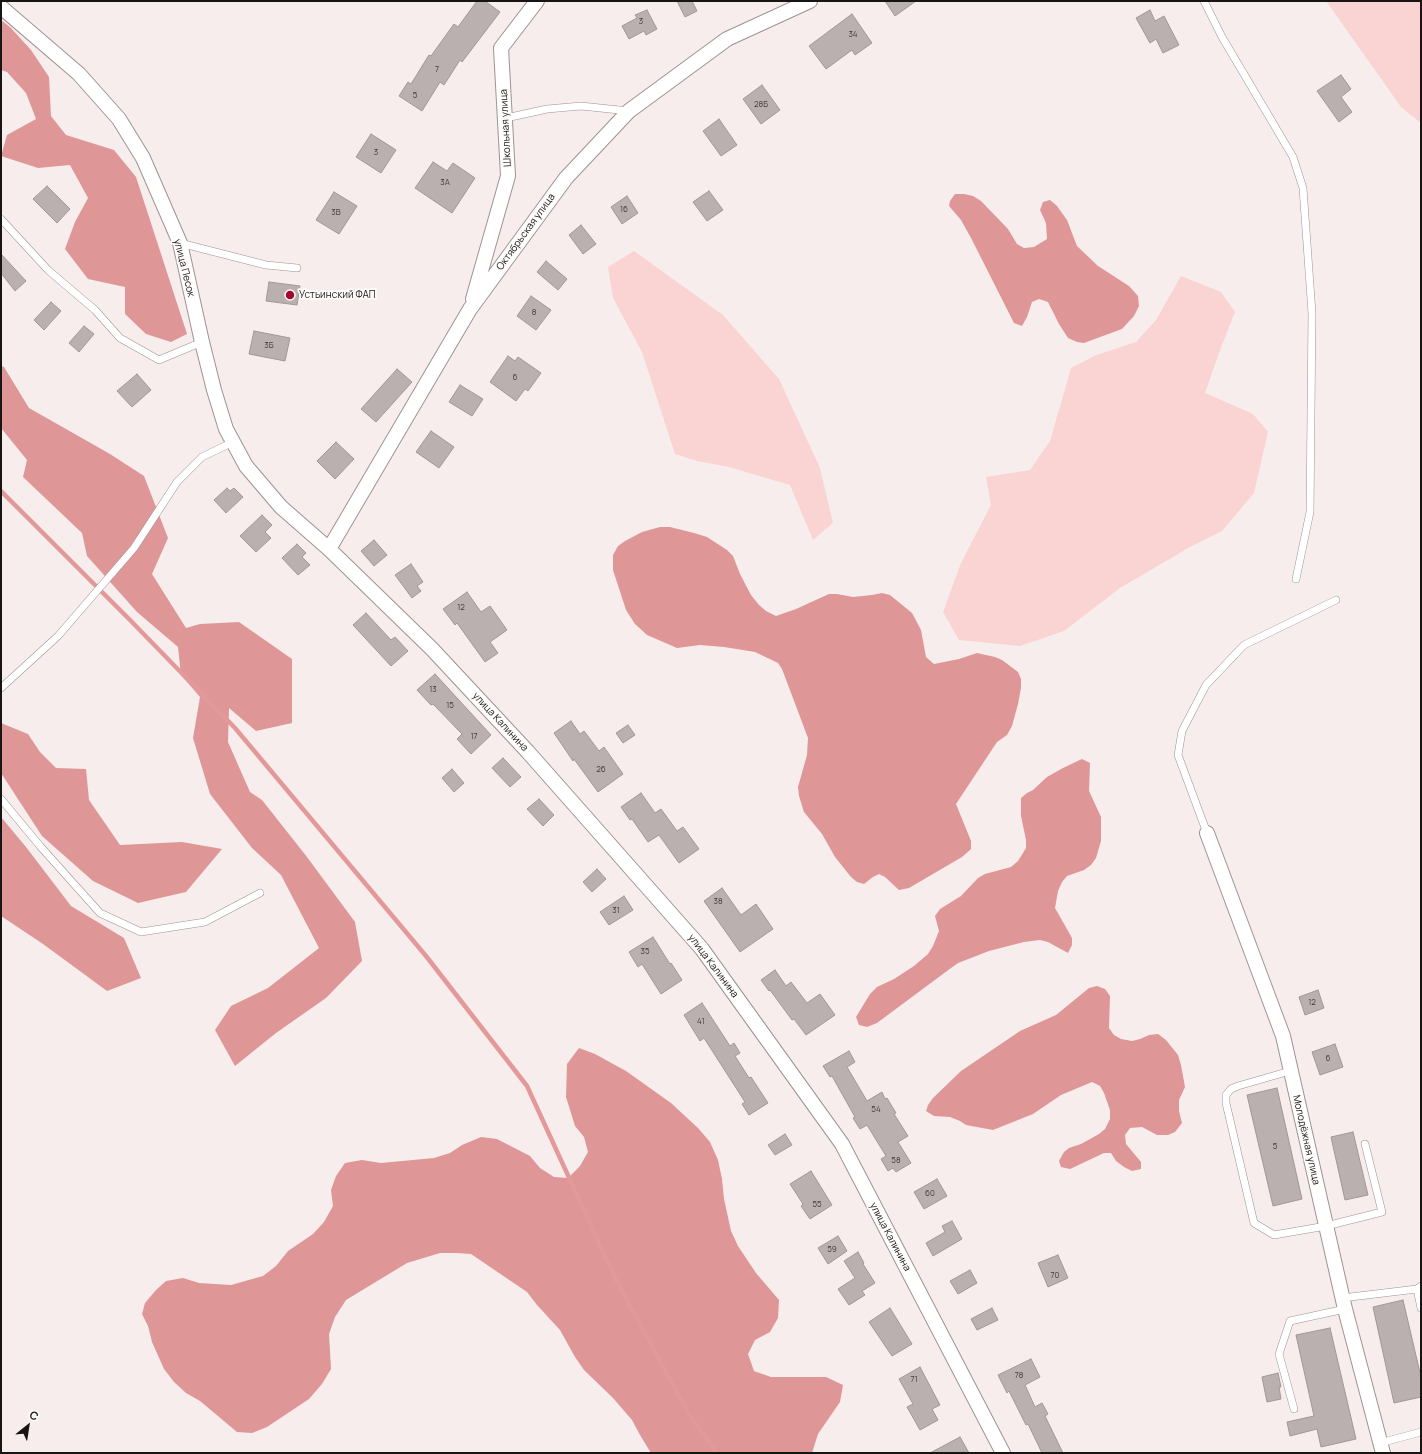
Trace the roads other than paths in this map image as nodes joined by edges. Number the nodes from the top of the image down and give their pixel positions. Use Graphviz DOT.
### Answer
graph roads {
  1 [pos="537,1"];
  2 [pos="810,1"];
  3 [pos="1204,1"];
  4 [pos="2,12"];
  5 [pos="630,111"];
  6 [pos="506,118"];
  7 [pos="1,219"];
  8 [pos="180,243"];
  9 [pos="297,268"];
  10 [pos="470,309"];
  11 [pos="202,342"];
  12 [pos="233,442"];
  13 [pos="329,549"];
  14 [pos="1296,578"];
  15 [pos="1336,600"];
  16 [pos="1,688"];
  17 [pos="1,799"];
  18 [pos="1207,833"];
  19 [pos="260,893"];
  20 [pos="1290,1071"];
  21 [pos="1365,1144"];
  22 [pos="1326,1226"];
  23 [pos="1419,1287"];
  24 [pos="1344,1304"];
  25 [pos="1421,1308"];
  26 [pos="1294,1410"];
  27 [pos="1421,1432"];
  28 [pos="1381,1448"];
  29 [pos="1003,1453"];
  1 -- 6 [label="street, Школьная улица"];
  2 -- 5 [label="street, Октябрьская улица"];
  3 -- 14 [label="lane"];
  4 -- 8 [label="street, улица Песок"];
  5 -- 6 [label="lane"];
  5 -- 10 [label="street, Октябрьская улица"];
  6 -- 10 [label="street, Школьная улица"];
  7 -- 11 [label="lane"];
  8 -- 9 [label="lane"];
  8 -- 11 [label="street, улица Песок"];
  10 -- 13 [label="street, Октябрьская улица"];
  11 -- 12 [label="street, улица Песок"];
  12 -- 13 [label="street, улица Песок"];
  12 -- 16 [label="lane"];
  13 -- 29 [label="street, улица Калинина"];
  15 -- 18 [label="lane"];
  17 -- 19 [label="lane"];
  18 -- 20 [label="street, Молодёжная улица"];
  20 -- 22 [label="street, Молодёжная улица"];
  20 -- 22 [label="lane"];
  21 -- 22 [label="lane"];
  22 -- 24 [label="street, Молодёжная улица"];
  23 -- 24 [label="lane"];
  23 -- 25 [label="lane"];
  24 -- 26 [label="lane"];
  24 -- 28 [label="street, Молодёжная улица"];
  27 -- 28 [label="lane"];
}
